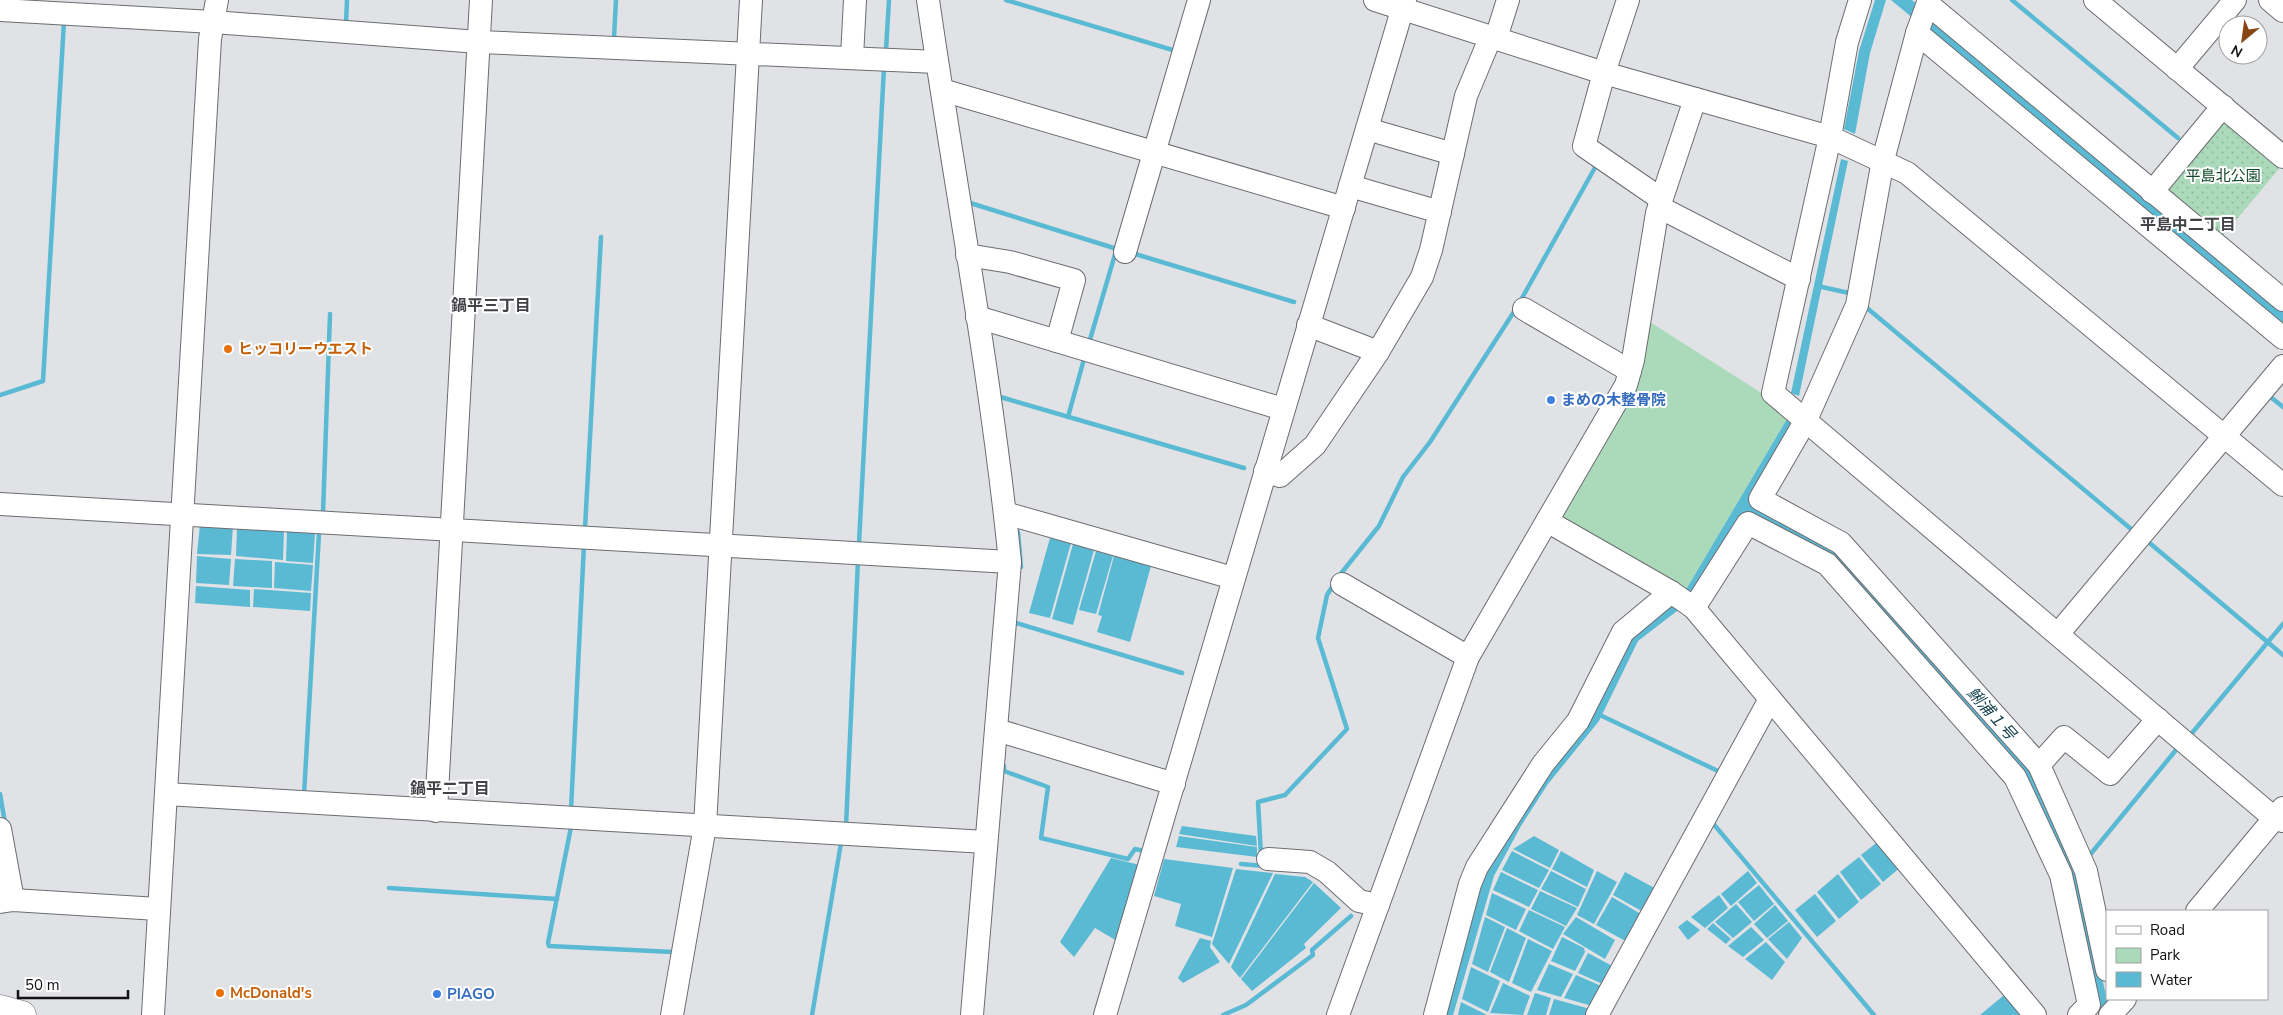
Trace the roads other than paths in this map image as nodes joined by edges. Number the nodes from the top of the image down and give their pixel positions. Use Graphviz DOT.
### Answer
graph roads {
  1 [pos="217,0"];
  2 [pos="481,0"];
  3 [pos="752,0"];
  4 [pos="855,0"];
  5 [pos="928,0"];
  6 [pos="1198,0"];
  7 [pos="1375,0"];
  8 [pos="1508,0"];
  9 [pos="1628,0"];
  10 [pos="1860,0"];
  11 [pos="2095,0"];
  12 [pos="2235,0"];
  13 [pos="2270,0"];
  14 [pos="1404,4"];
  15 [pos="0,10"];
  16 [pos="2283,11"];
  17 [pos="1924,14"];
  18 [pos="213,22"];
  19 [pos="1494,37"];
  20 [pos="478,42"];
  21 [pos="748,52"];
  22 [pos="852,57"];
  23 [pos="937,62"];
  24 [pos="2177,69"];
  25 [pos="1604,73"];
  26 [pos="942,90"];
  27 [pos="1695,99"];
  28 [pos="2222,106"];
  29 [pos="1367,129"];
  30 [pos="1830,138"];
  31 [pos="1154,152"];
  32 [pos="1453,154"];
  33 [pos="2283,157"];
  34 [pos="1883,160"];
  35 [pos="2152,192"];
  36 [pos="1347,197"];
  37 [pos="1660,203"];
  38 [pos="1440,212"];
  39 [pos="1125,252"];
  40 [pos="967,255"];
  41 [pos="1799,279"];
  42 [pos="2283,300"];
  43 [pos="1524,308"];
  44 [pos="977,317"];
  45 [pos="1308,325"];
  46 [pos="2283,338"];
  47 [pos="1057,341"];
  48 [pos="1378,352"];
  49 [pos="2283,366"];
  50 [pos="1630,371"];
  51 [pos="1283,409"];
  52 [pos="1806,420"];
  53 [pos="2225,435"];
  54 [pos="1264,470"];
  55 [pos="2283,485"];
  56 [pos="0,504"];
  57 [pos="1005,513"];
  58 [pos="181,515"];
  59 [pos="1547,521"];
  60 [pos="452,529"];
  61 [pos="720,544"];
  62 [pos="1010,562"];
  63 [pos="1233,578"];
  64 [pos="1342,584"];
  65 [pos="1671,592"];
  66 [pos="1694,608"];
  67 [pos="2058,634"];
  68 [pos="1468,657"];
  69 [pos="1770,699"];
  70 [pos="2158,719"];
  71 [pos="997,730"];
  72 [pos="2039,765"];
  73 [pos="1174,784"];
  74 [pos="166,794"];
  75 [pos="436,811"];
  76 [pos="2280,816"];
  77 [pos="705,826"];
  78 [pos="0,829"];
  79 [pos="986,842"];
  80 [pos="1268,859"];
  81 [pos="7,901"];
  82 [pos="1378,905"];
  83 [pos="158,909"];
  84 [pos="2198,910"];
  85 [pos="2106,965"];
  86 [pos="0,1009"];
  87 [pos="22,1015"];
  88 [pos="153,1015"];
  89 [pos="672,1015"];
  90 [pos="972,1015"];
  91 [pos="1105,1015"];
  92 [pos="1338,1015"];
  93 [pos="1435,1015"];
  94 [pos="1597,1015"];
  95 [pos="2035,1015"];
  96 [pos="2078,1015"];
  1 -- 18 [label="street"];
  2 -- 20 [label="street"];
  3 -- 21 [label="street"];
  4 -- 22 [label="street"];
  5 -- 23 [label="street"];
  6 -- 31 [label="street"];
  7 -- 14 [label="street"];
  8 -- 19 [label="street"];
  9 -- 25 [label="street"];
  10 -- 30 [label="street"];
  11 -- 24 [label="street"];
  12 -- 24 [label="street"];
  13 -- 16 [label="street"];
  14 -- 19 [label="street"];
  14 -- 29 [label="street"];
  15 -- 18 [label="street"];
  17 -- 34 [label="street"];
  17 -- 35 [label="street"];
  17 -- 46 [label="street"];
  18 -- 20 [label="street"];
  18 -- 58 [label="street"];
  19 -- 25 [label="street"];
  19 -- 32 [label="street"];
  20 -- 21 [label="street"];
  20 -- 60 [label="street"];
  21 -- 22 [label="street"];
  21 -- 61 [label="street"];
  22 -- 23 [label="street"];
  23 -- 26 [label="street"];
  24 -- 28 [label="street"];
  25 -- 27 [label="street"];
  25 -- 37 [label="street"];
  26 -- 31 [label="street"];
  26 -- 40 [label="street"];
  27 -- 30 [label="street"];
  27 -- 37 [label="street"];
  28 -- 33 [label="street"];
  28 -- 35 [label="street"];
  29 -- 32 [label="street"];
  29 -- 36 [label="street"];
  30 -- 34 [label="street"];
  30 -- 41 [label="street"];
  31 -- 36 [label="street"];
  31 -- 39 [label="street"];
  32 -- 38 [label="street"];
  34 -- 52 [label="street"];
  34 -- 53 [label="street"];
  35 -- 42 [label="street"];
  36 -- 38 [label="street"];
  36 -- 45 [label="street"];
  37 -- 41 [label="street"];
  37 -- 50 [label="street"];
  38 -- 48 [label="street"];
  40 -- 44 [label="street"];
  40 -- 47 [label="street"];
  41 -- 52 [label="street"];
  43 -- 50 [label="street"];
  44 -- 47 [label="street"];
  44 -- 57 [label="street"];
  45 -- 48 [label="street"];
  45 -- 51 [label="street"];
  47 -- 51 [label="street"];
  48 -- 54 [label="street"];
  49 -- 53 [label="street"];
  50 -- 59 [label="street"];
  51 -- 54 [label="street"];
  52 -- 67 [label="street"];
  52 -- 72 [label="street"];
  53 -- 55 [label="street"];
  53 -- 67 [label="street"];
  54 -- 63 [label="street"];
  56 -- 58 [label="street"];
  57 -- 62 [label="street"];
  57 -- 63 [label="street"];
  58 -- 60 [label="street"];
  58 -- 74 [label="street"];
  59 -- 65 [label="street"];
  59 -- 68 [label="street"];
  60 -- 61 [label="street"];
  60 -- 75 [label="street"];
  61 -- 62 [label="street"];
  61 -- 77 [label="street"];
  62 -- 71 [label="street"];
  63 -- 73 [label="street"];
  64 -- 68 [label="street"];
  65 -- 66 [label="street"];
  65 -- 93 [label="street"];
  66 -- 69 [label="street"];
  66 -- 96 [label="street"];
  67 -- 70 [label="street"];
  68 -- 82 [label="street"];
  69 -- 94 [label="street"];
  69 -- 95 [label="street"];
  70 -- 72 [label="street"];
  70 -- 76 [label="street"];
  71 -- 73 [label="street"];
  71 -- 79 [label="street"];
  72 -- 85 [label="street"];
  73 -- 91 [label="street"];
  74 -- 75 [label="street"];
  74 -- 83 [label="street"];
  75 -- 77 [label="street"];
  76 -- 84 [label="street"];
  77 -- 79 [label="street"];
  77 -- 89 [label="street"];
  78 -- 81 [label="street"];
  79 -- 90 [label="street"];
  80 -- 82 [label="street"];
  81 -- 83 [label="street"];
  82 -- 92 [label="street"];
  83 -- 88 [label="street"];
  86 -- 87 [label="highway"];
}
